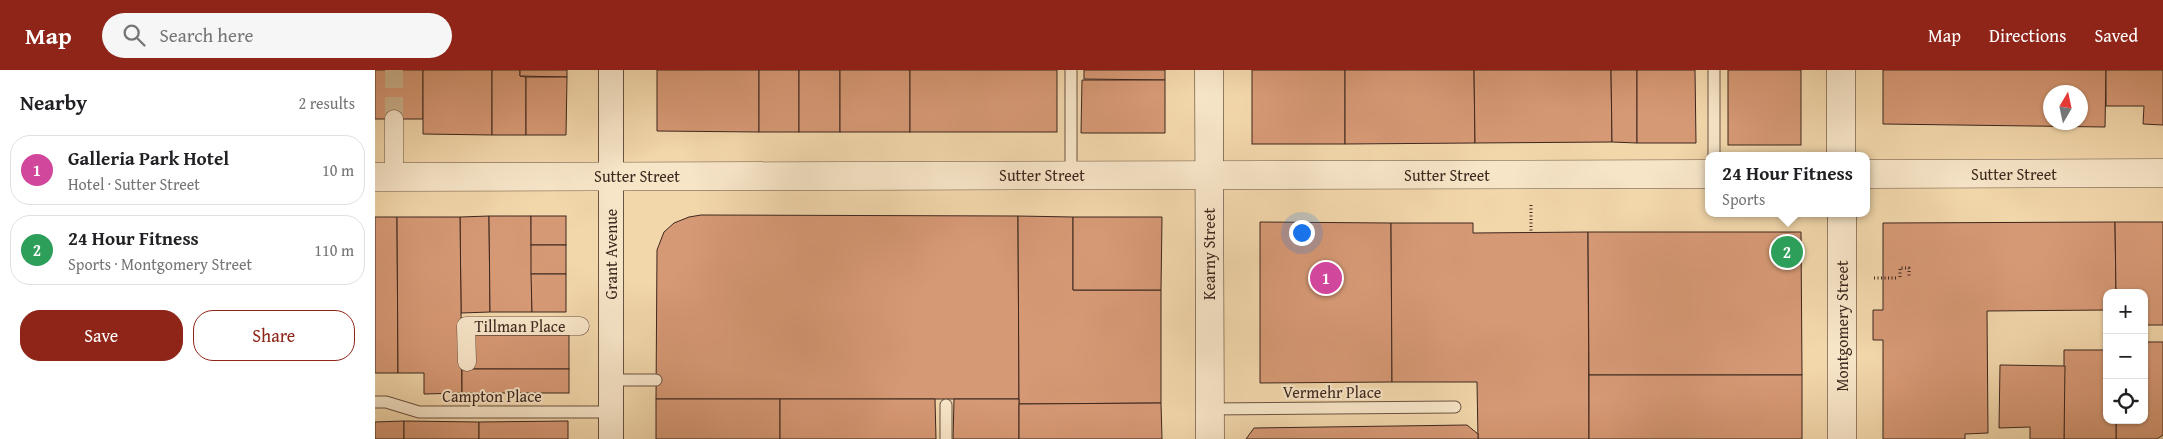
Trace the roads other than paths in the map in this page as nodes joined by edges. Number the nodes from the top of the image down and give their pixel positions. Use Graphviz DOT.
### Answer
graph roads {
  1 [pos="611,70"];
  2 [pos="1071,70"];
  3 [pos="1209,70"];
  4 [pos="1714,70"];
  5 [pos="1841,70"];
  6 [pos="394,119"];
  7 [pos="1714,152"];
  8 [pos="1841,152"];
  9 [pos="2163,173"];
  10 [pos="1705,174"];
  11 [pos="1870,174"];
  12 [pos="1071,175"];
  13 [pos="1209,175"];
  14 [pos="611,176"];
  15 [pos="385,177"];
  16 [pos="1842,217"];
  17 [pos="580,326"];
  18 [pos="467,362"];
  19 [pos="611,380"];
  20 [pos="656,380"];
  21 [pos="375,402"];
  22 [pos="946,405"];
  23 [pos="1455,408"];
  24 [pos="1210,409"];
  25 [pos="611,412"];
  26 [pos="611,439"];
  27 [pos="946,439"];
  28 [pos="1210,439"];
  29 [pos="1842,439"];
  1 -- 14 [label="street, Grant Avenue"];
  2 -- 12 [label="lane"];
  3 -- 13 [label="street, Kearny Street"];
  4 -- 7 [label="lane"];
  5 -- 8 [label="street"];
  6 -- 15 [label="street"];
  9 -- 11 [label="street, Sutter Street"];
  10 -- 13 [label="street, Sutter Street"];
  12 -- 13 [label="street, Sutter Street"];
  12 -- 14 [label="street, Sutter Street"];
  13 -- 24 [label="street, Kearny Street"];
  14 -- 15 [label="street, Sutter Street"];
  14 -- 19 [label="street, Grant Avenue"];
  16 -- 29 [label="street, Montgomery Street"];
  17 -- 18 [label="street, Tillman Place"];
  19 -- 20 [label="lane"];
  19 -- 25 [label="street, Grant Avenue"];
  21 -- 25 [label="lane, Campton Place"];
  22 -- 27 [label="lane"];
  23 -- 24 [label="lane, Vermehr Place"];
  24 -- 28 [label="street, Kearny Street"];
  25 -- 26 [label="street, Grant Avenue"];
}
